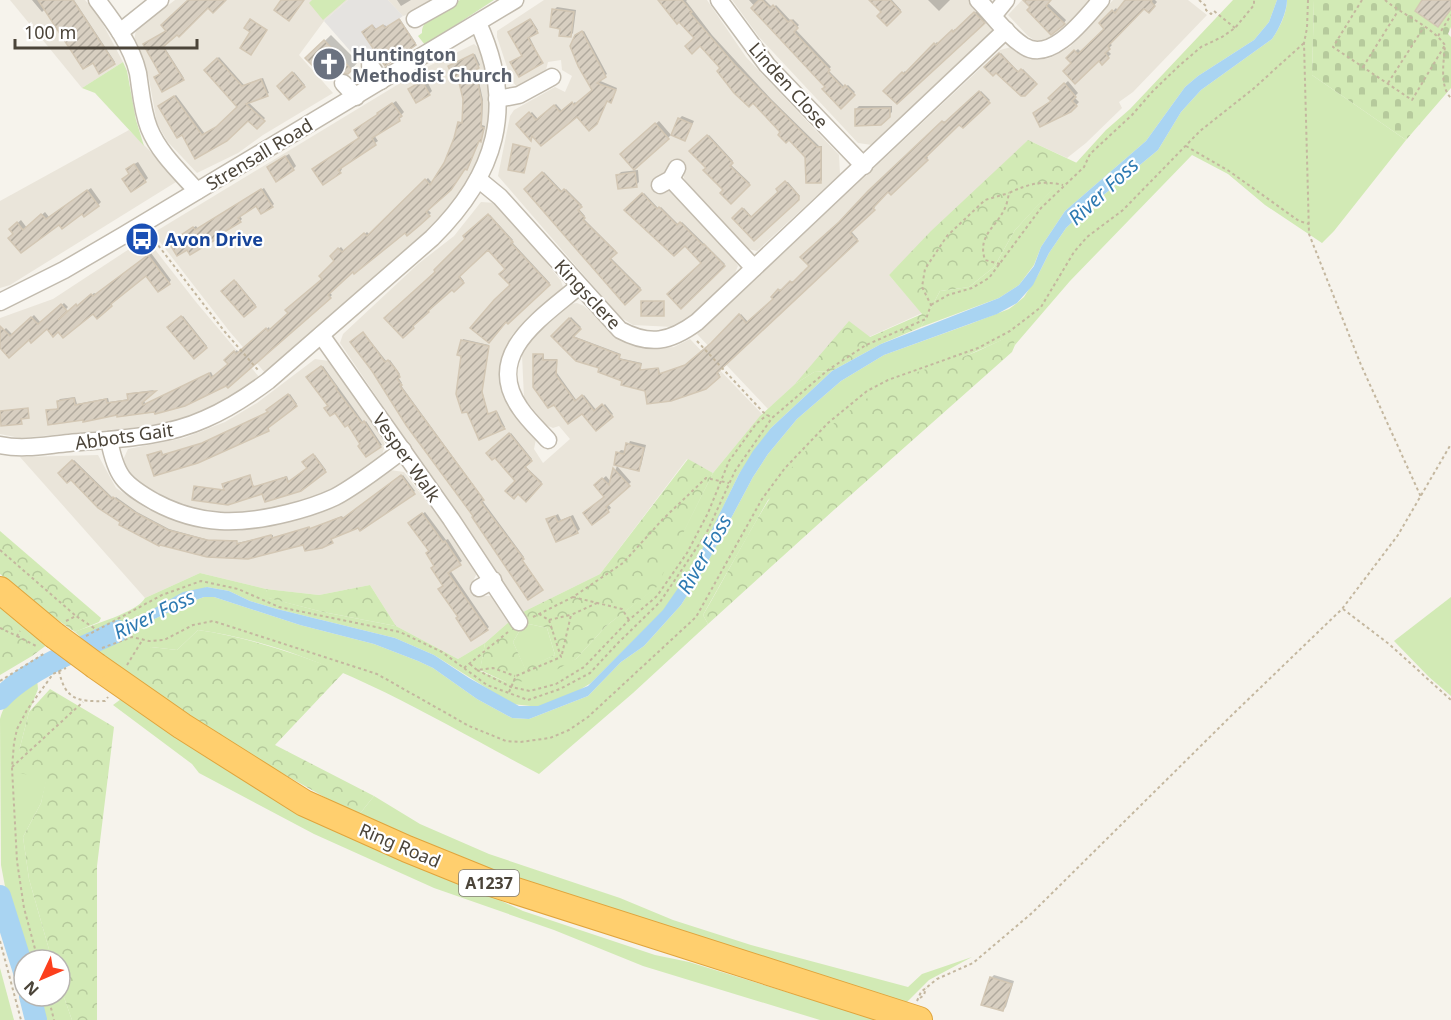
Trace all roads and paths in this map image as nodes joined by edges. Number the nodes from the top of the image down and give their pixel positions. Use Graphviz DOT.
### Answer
graph roads {
  1 [pos="97,0"];
  2 [pos="160,0"];
  3 [pos="449,0"];
  4 [pos="515,0"];
  5 [pos="719,0"];
  6 [pos="978,0"];
  7 [pos="1006,0"];
  8 [pos="1101,0"];
  9 [pos="1199,0"];
  10 [pos="1254,0"];
  11 [pos="1308,0"];
  12 [pos="1362,0"];
  13 [pos="1385,0"];
  14 [pos="1398,11"];
  15 [pos="1451,15"];
  16 [pos="993,16"];
  17 [pos="415,19"];
  18 [pos="478,23"];
  19 [pos="1424,27"];
  20 [pos="1235,28"];
  21 [pos="1006,30"];
  22 [pos="120,32"];
  23 [pos="1438,36"];
  24 [pos="1304,43"];
  25 [pos="1445,45"];
  26 [pos="370,65"];
  27 [pos="1363,68"];
  28 [pos="554,75"];
  29 [pos="381,81"];
  30 [pos="343,83"];
  31 [pos="1388,83"];
  32 [pos="356,96"];
  33 [pos="1451,98"];
  34 [pos="497,99"];
  35 [pos="1186,146"];
  36 [pos="864,165"];
  37 [pos="670,178"];
  38 [pos="478,179"];
  39 [pos="1063,185"];
  40 [pos="196,191"];
  41 [pos="1009,194"];
  42 [pos="143,224"];
  43 [pos="1309,224"];
  44 [pos="1000,264"];
  45 [pos="754,268"];
  46 [pos="579,286"];
  47 [pos="0,302"];
  48 [pos="931,304"];
  49 [pos="687,330"];
  50 [pos="321,335"];
  51 [pos="268,381"];
  52 [pos="767,415"];
  53 [pos="772,418"];
  54 [pos="109,440"];
  55 [pos="548,440"];
  56 [pos="1451,444"];
  57 [pos="0,445"];
  58 [pos="403,450"];
  59 [pos="720,481"];
  60 [pos="729,483"];
  61 [pos="1421,497"];
  62 [pos="0,550"];
  63 [pos="0,590"];
  64 [pos="573,597"];
  65 [pos="597,603"];
  66 [pos="1342,609"];
  67 [pos="539,614"];
  68 [pos="571,615"];
  69 [pos="76,616"];
  70 [pos="549,620"];
  71 [pos="629,620"];
  72 [pos="519,622"];
  73 [pos="51,632"];
  74 [pos="17,636"];
  75 [pos="143,639"];
  76 [pos="109,645"];
  77 [pos="561,657"];
  78 [pos="470,664"];
  79 [pos="464,668"];
  80 [pos="477,670"];
  81 [pos="516,676"];
  82 [pos="0,681"];
  83 [pos="120,684"];
  84 [pos="511,687"];
  85 [pos="508,693"];
  86 [pos="1451,700"];
  87 [pos="83,702"];
  88 [pos="12,768"];
  89 [pos="0,941"];
  90 [pos="35,948"];
  91 [pos="918,1010"];
  92 [pos="21,1020"];
  1 -- 22 [label="street"];
  2 -- 22 [label="street"];
  3 -- 17 [label="street"];
  4 -- 18 [label="street, Strensall Road"];
  5 -- 36 [label="street, Linden Close"];
  6 -- 16 [label="street"];
  7 -- 16 [label="street"];
  8 -- 21 [label="street"];
  9 -- 20 [label="path"];
  10 -- 20 [label="path"];
  11 -- 24 [label="path"];
  12 -- 27 [label="path"];
  13 -- 14 [label="path"];
  14 -- 19 [label="path"];
  14 -- 27 [label="path"];
  15 -- 23 [label="path"];
  16 -- 21 [label="street"];
  18 -- 29 [label="street, Strensall Road"];
  18 -- 34 [label="street, Abbots Gait"];
  19 -- 23 [label="path"];
  19 -- 31 [label="path"];
  20 -- 39 [label="path"];
  21 -- 36 [label="street"];
  22 -- 40 [label="street"];
  23 -- 25 [label="path"];
  24 -- 35 [label="path"];
  24 -- 43 [label="path"];
  25 -- 27 [label="path"];
  25 -- 33 [label="path"];
  26 -- 29 [label="street"];
  28 -- 34 [label="street"];
  29 -- 32 [label="street, Strensall Road"];
  30 -- 32 [label="street"];
  32 -- 40 [label="street, Strensall Road"];
  34 -- 38 [label="street, Abbots Gait"];
  35 -- 43 [label="path"];
  35 -- 75 [label="path"];
  36 -- 45 [label="street, Kingsclere"];
  37 -- 45 [label="street"];
  38 -- 46 [label="street, Kingsclere"];
  38 -- 50 [label="street, Abbots Gait"];
  39 -- 41 [label="path"];
  39 -- 44 [label="path"];
  40 -- 42 [label="street, Strensall Road"];
  41 -- 44 [label="path"];
  41 -- 48 [label="path"];
  42 -- 47 [label="street, Strensall Road"];
  42 -- 51 [label="path"];
  43 -- 61 [label="path"];
  44 -- 48 [label="path"];
  45 -- 49 [label="street, Kingsclere"];
  46 -- 49 [label="street, Kingsclere"];
  46 -- 55 [label="street"];
  48 -- 53 [label="path"];
  49 -- 52 [label="path"];
  50 -- 51 [label="street, Abbots Gait"];
  50 -- 58 [label="street, Vesper Walk"];
  51 -- 54 [label="street, Abbots Gait"];
  52 -- 53 [label="path"];
  52 -- 59 [label="path"];
  53 -- 60 [label="path"];
  54 -- 57 [label="street, Abbots Gait"];
  54 -- 58 [label="street"];
  56 -- 61 [label="path"];
  58 -- 72 [label="street, Vesper Walk"];
  59 -- 60 [label="path"];
  59 -- 64 [label="path"];
  59 -- 71 [label="path"];
  60 -- 85 [label="path"];
  61 -- 66 [label="path"];
  62 -- 69 [label="path"];
  63 -- 73 [label="highway, Ring Road / A1237"];
  64 -- 65 [label="path"];
  64 -- 67 [label="path"];
  65 -- 68 [label="path"];
  65 -- 71 [label="path"];
  66 -- 86 [label="path"];
  66 -- 91 [label="path"];
  67 -- 70 [label="path"];
  67 -- 72 [label="path"];
  68 -- 70 [label="path"];
  68 -- 77 [label="path"];
  69 -- 73 [label="path"];
  69 -- 79 [label="path"];
  70 -- 77 [label="path"];
  71 -- 84 [label="path"];
  72 -- 78 [label="path"];
  73 -- 83 [label="highway, Ring Road / A1237, bridge"];
  74 -- 82 [label="path"];
  75 -- 76 [label="path"];
  75 -- 83 [label="path"];
  77 -- 81 [label="path"];
  78 -- 79 [label="path"];
  78 -- 80 [label="path"];
  79 -- 85 [label="path"];
  80 -- 81 [label="path"];
  80 -- 84 [label="path"];
  81 -- 84 [label="path"];
  83 -- 87 [label="path"];
  83 -- 91 [label="highway, Ring Road / A1237"];
  84 -- 85 [label="path"];
  87 -- 88 [label="path"];
  87 -- 88 [label="path"];
  88 -- 90 [label="path"];
  89 -- 92 [label="path"];
}
